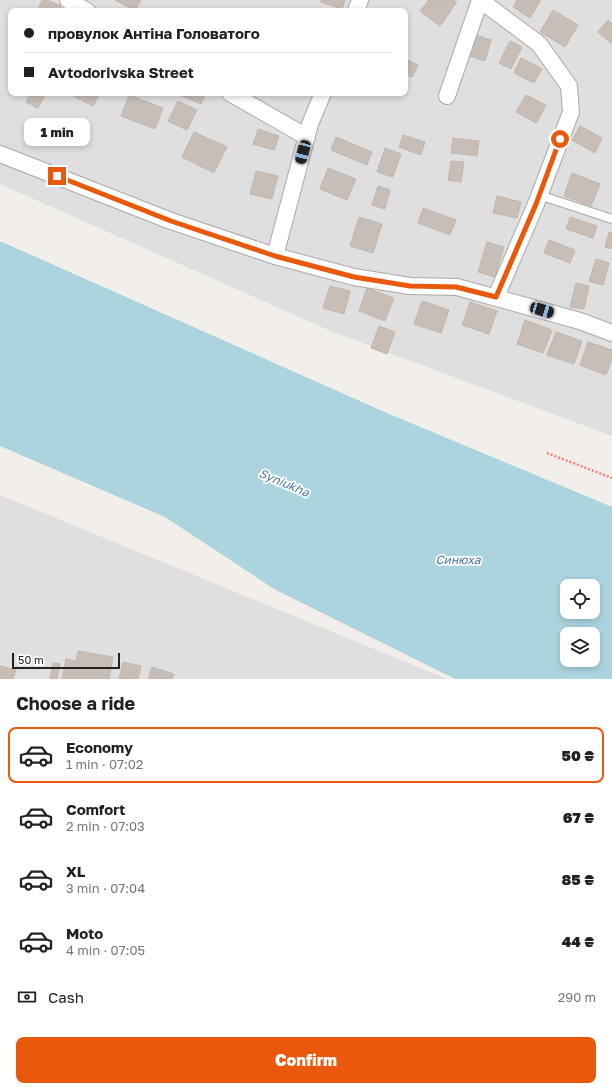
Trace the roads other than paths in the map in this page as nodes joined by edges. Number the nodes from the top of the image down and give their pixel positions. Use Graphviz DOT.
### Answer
graph roads {
  1 [pos="68,0"];
  2 [pos="480,0"];
  3 [pos="82,8"];
  4 [pos="235,96"];
  5 [pos="322,96"];
  6 [pos="446,96"];
  7 [pos="307,137"];
  8 [pos="0,154"];
  9 [pos="539,195"];
  10 [pos="612,219"];
  11 [pos="275,256"];
  12 [pos="496,297"];
  13 [pos="612,333"];
  1 -- 3 [label="street"];
  2 -- 6 [label="street"];
  2 -- 9 [label="street"];
  4 -- 7 [label="street"];
  5 -- 7 [label="street"];
  7 -- 11 [label="street"];
  8 -- 11 [label="street"];
  9 -- 10 [label="lane"];
  9 -- 12 [label="street"];
  11 -- 12 [label="street"];
  12 -- 13 [label="street"];
}
